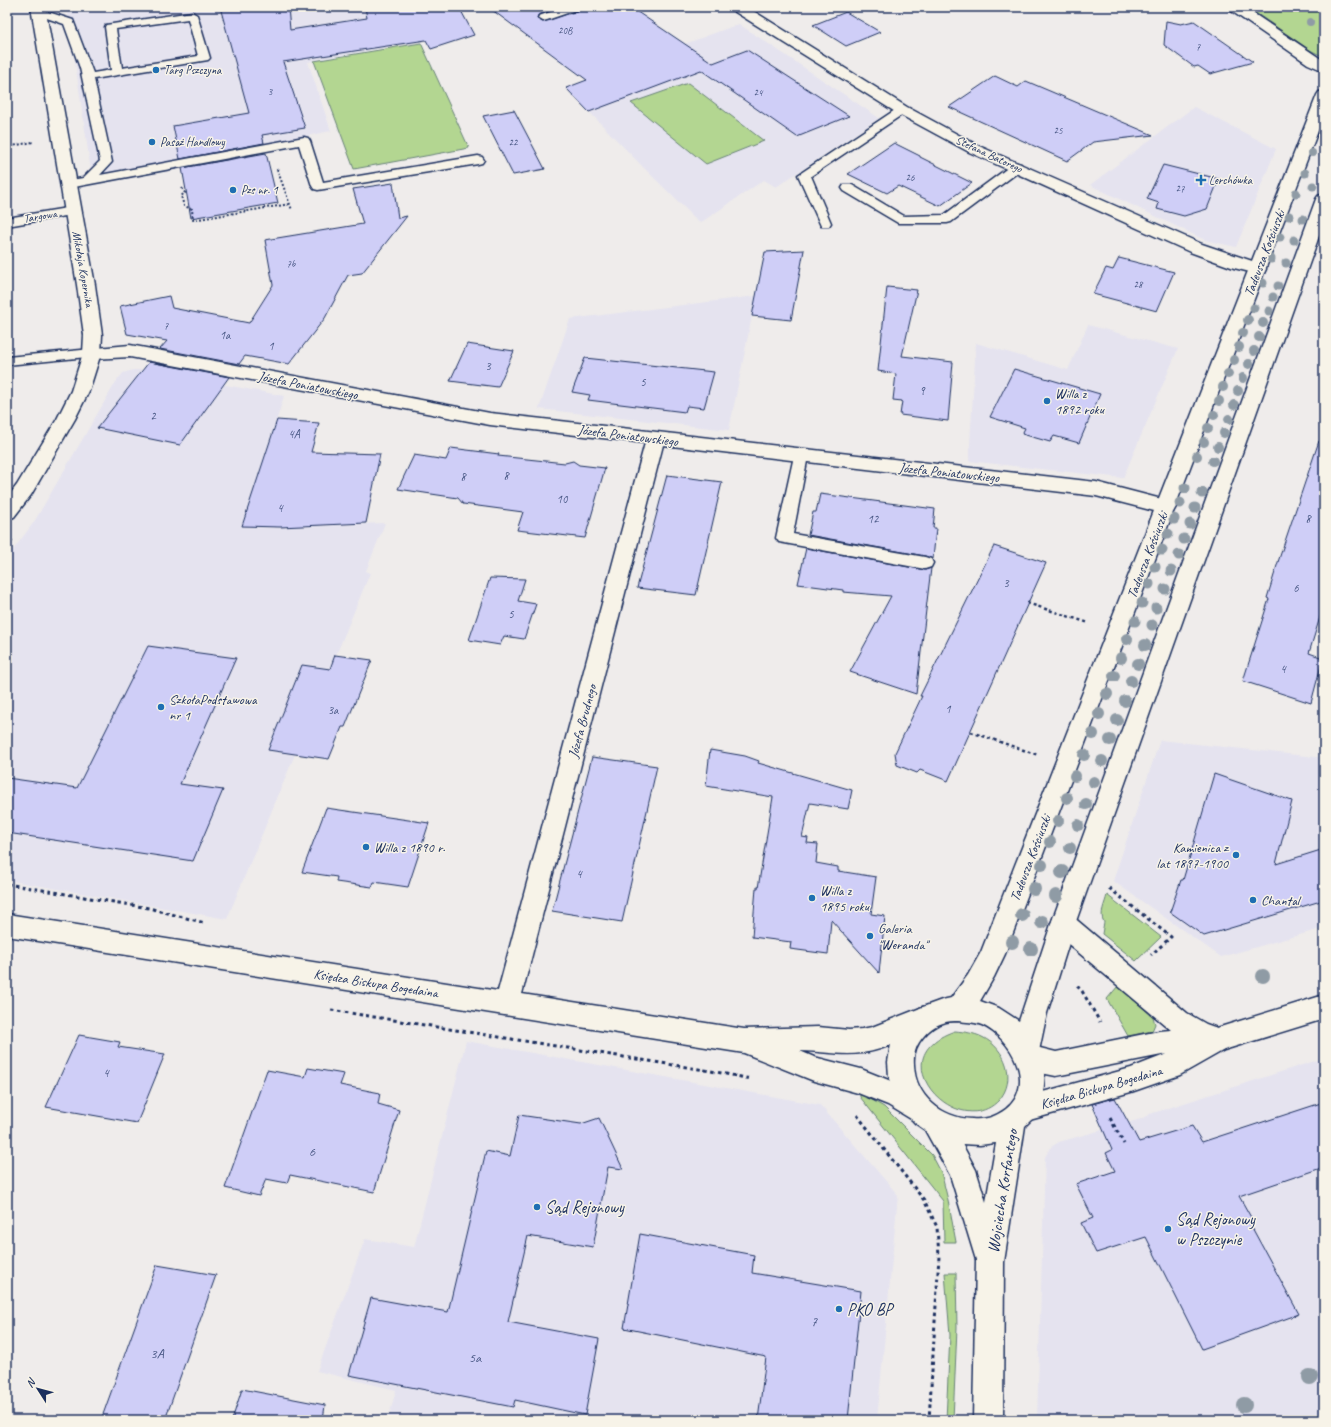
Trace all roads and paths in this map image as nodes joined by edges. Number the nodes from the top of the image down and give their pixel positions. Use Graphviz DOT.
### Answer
graph roads {
  1 [pos="575,7"];
  2 [pos="737,7"];
  3 [pos="1235,7"];
  4 [pos="39,9"];
  5 [pos="543,18"];
  6 [pos="1324,67"];
  7 [pos="87,72"];
  8 [pos="117,72"];
  9 [pos="1324,95"];
  10 [pos="902,110"];
  11 [pos="38,141"];
  12 [pos="7,147"];
  13 [pos="478,160"];
  14 [pos="1016,168"];
  15 [pos="88,180"];
  16 [pos="178,183"];
  17 [pos="69,184"];
  18 [pos="848,188"];
  19 [pos="1324,198"];
  20 [pos="290,204"];
  21 [pos="74,211"];
  22 [pos="7,222"];
  23 [pos="824,223"];
  24 [pos="1258,269"];
  25 [pos="92,353"];
  26 [pos="7,361"];
  27 [pos="656,438"];
  28 [pos="801,456"];
  29 [pos="1166,507"];
  30 [pos="7,512"];
  31 [pos="16,535"];
  32 [pos="7,547"];
  33 [pos="926,563"];
  34 [pos="1027,603"];
  35 [pos="1095,625"];
  36 [pos="970,732"];
  37 [pos="1042,756"];
  38 [pos="1105,885"];
  39 [pos="1063,924"];
  40 [pos="7,926"];
  41 [pos="1148,958"];
  42 [pos="1086,999"];
  43 [pos="507,1003"];
  44 [pos="1324,1007"];
  45 [pos="958,1009"];
  46 [pos="328,1010"];
  47 [pos="923,1019"];
  48 [pos="1102,1026"];
  49 [pos="1217,1040"];
  50 [pos="744,1041"];
  51 [pos="1027,1054"];
  52 [pos="754,1080"];
  53 [pos="853,1111"];
  54 [pos="1019,1114"];
  55 [pos="928,1116"];
  56 [pos="1109,1116"];
  57 [pos="1124,1144"];
  58 [pos="990,1262"];
  59 [pos="929,1420"];
  60 [pos="988,1420"];
  1 -- 5 [label="lane"];
  2 -- 10 [label="street, Stefana Batorego"];
  3 -- 6 [label="street"];
  4 -- 7 [label="lane"];
  4 -- 17 [label="street, Mikołaja Kopernika"];
  7 -- 8 [label="lane"];
  7 -- 15 [label="lane"];
  8 -- 8 [label="lane"];
  9 -- 24 [label="street, Tadeusza Kościuszki"];
  10 -- 14 [label="street, Stefana Batorego"];
  10 -- 23 [label="lane"];
  11 -- 12 [label="path"];
  13 -- 15 [label="lane"];
  14 -- 18 [label="lane"];
  14 -- 24 [label="street, Stefana Batorego"];
  15 -- 17 [label="lane"];
  16 -- 20 [label="path"];
  17 -- 21 [label="street, Mikołaja Kopernika"];
  19 -- 39 [label="street"];
  21 -- 22 [label="lane, Targowa"];
  21 -- 25 [label="street, Mikołaja Kopernika"];
  24 -- 29 [label="street, Tadeusza Kościuszki"];
  25 -- 26 [label="lane"];
  25 -- 27 [label="street, Józefa Poniatowskiego"];
  25 -- 30 [label="street, Mikołaja Kopernika"];
  27 -- 28 [label="street, Józefa Poniatowskiego"];
  27 -- 43 [label="street, Józefa Brudnego"];
  28 -- 29 [label="street, Józefa Poniatowskiego"];
  28 -- 33 [label="lane"];
  29 -- 45 [label="street, Tadeusza Kościuszki"];
  31 -- 32 [label="path"];
  34 -- 35 [label="path"];
  36 -- 37 [label="path"];
  38 -- 41 [label="path"];
  39 -- 49 [label="street"];
  39 -- 51 [label="street"];
  40 -- 43 [label="street, Księdza Biskupa Bogedaina"];
  42 -- 48 [label="path"];
  43 -- 50 [label="street, Księdza Biskupa Bogedaina"];
  44 -- 49 [label="street, Księdza Biskupa Bogedaina"];
  45 -- 47 [label="street"];
  45 -- 51 [label="street"];
  46 -- 52 [label="path"];
  47 -- 50 [label="street, Księdza Biskupa Bogedaina"];
  47 -- 55 [label="street"];
  49 -- 51 [label="street, Księdza Biskupa Bogedaina"];
  49 -- 54 [label="street, Księdza Biskupa Bogedaina"];
  50 -- 55 [label="street, Księdza Biskupa Bogedaina"];
  51 -- 54 [label="street"];
  53 -- 59 [label="path"];
  54 -- 55 [label="street"];
  54 -- 58 [label="street, Wojciecha Korfantego"];
  55 -- 58 [label="street, Wojciecha Korfantego"];
  56 -- 57 [label="path"];
  58 -- 60 [label="street, Wojciecha Korfantego"];
}
